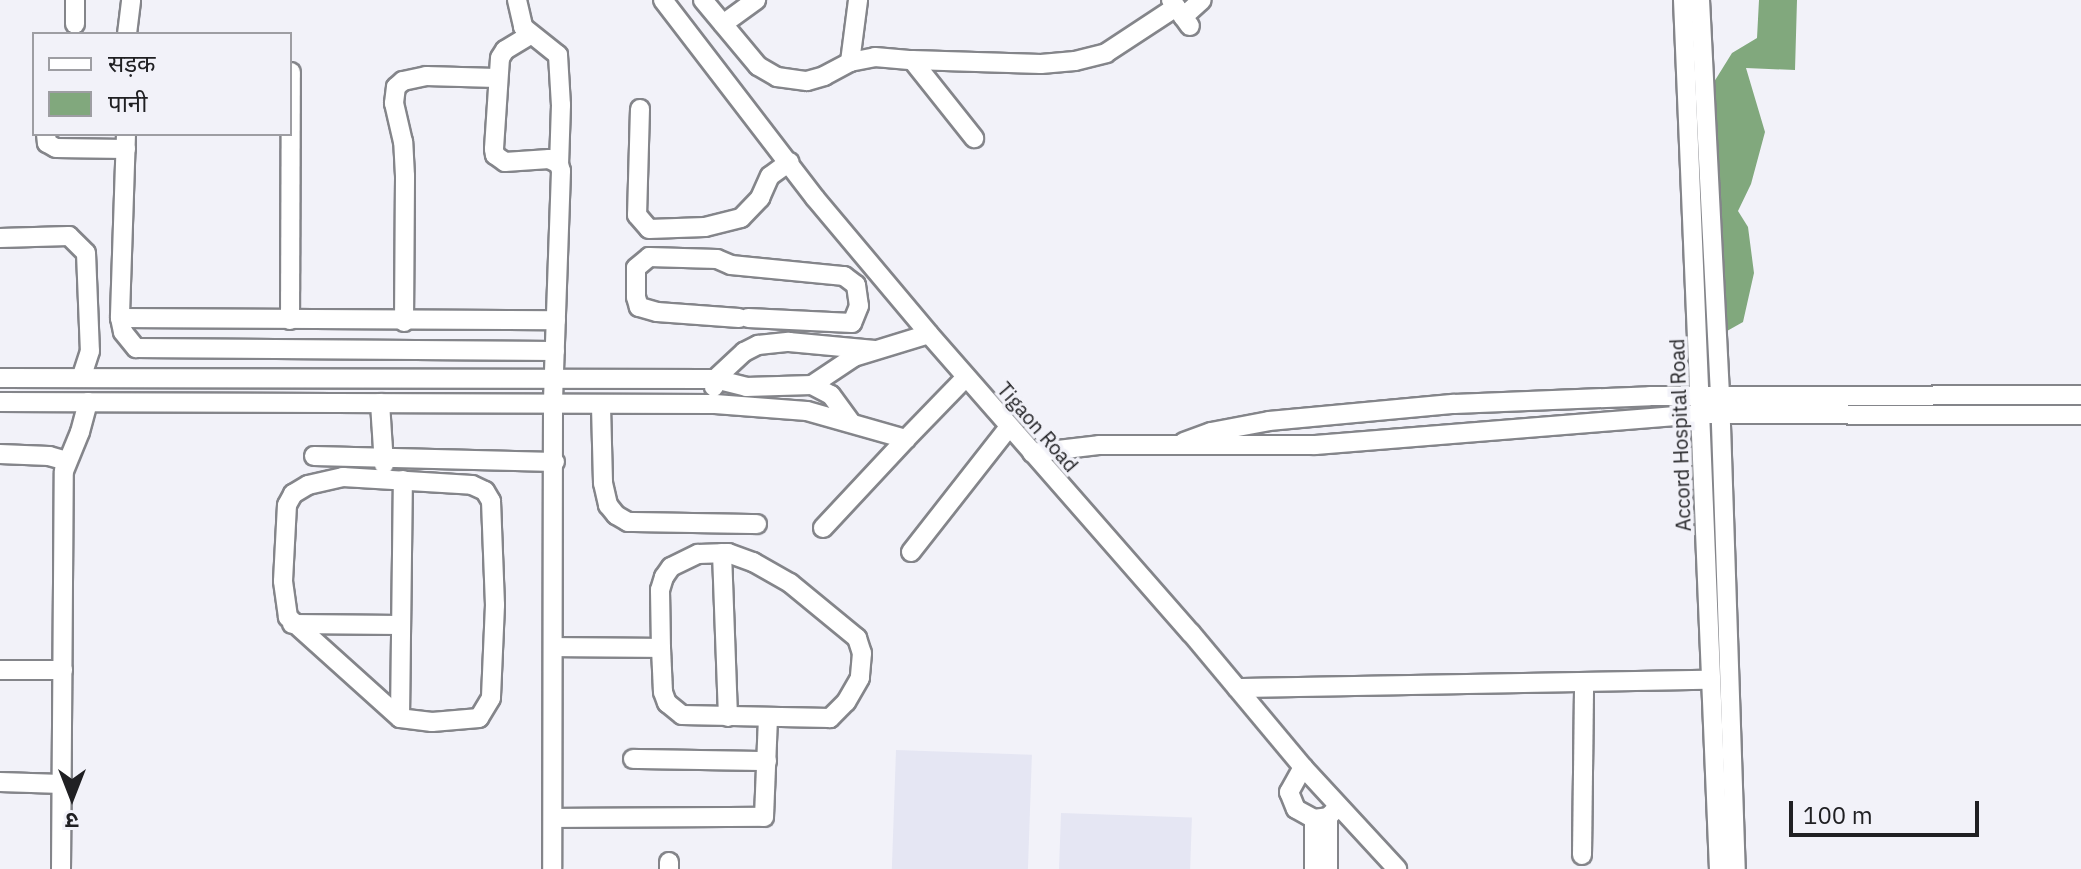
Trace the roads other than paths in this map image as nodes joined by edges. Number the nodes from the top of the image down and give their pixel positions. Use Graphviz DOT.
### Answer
graph roads {
  1 [pos="75,0"];
  2 [pos="131,0"];
  3 [pos="517,0"];
  4 [pos="663,0"];
  5 [pos="703,0"];
  6 [pos="756,0"];
  7 [pos="858,0"];
  8 [pos="1202,0"];
  9 [pos="1683,0"];
  10 [pos="1700,0"];
  11 [pos="1180,12"];
  12 [pos="75,24"];
  13 [pos="723,24"];
  14 [pos="127,32"];
  15 [pos="530,35"];
  16 [pos="912,60"];
  17 [pos="850,62"];
  18 [pos="496,78"];
  19 [pos="640,109"];
  20 [pos="46,136"];
  21 [pos="291,136"];
  22 [pos="974,138"];
  23 [pos="126,141"];
  24 [pos="789,162"];
  25 [pos="559,164"];
  26 [pos="0,238"];
  27 [pos="120,318"];
  28 [pos="290,320"];
  29 [pos="556,320"];
  30 [pos="744,320"];
  31 [pos="382,322"];
  32 [pos="404,322"];
  33 [pos="929,334"];
  34 [pos="380,350"];
  35 [pos="875,350"];
  36 [pos="555,351"];
  37 [pos="744,352"];
  38 [pos="966,377"];
  39 [pos="0,378"];
  40 [pos="81,378"];
  41 [pos="380,379"];
  42 [pos="554,379"];
  43 [pos="715,379"];
  44 [pos="812,385"];
  45 [pos="1711,395"];
  46 [pos="2081,395"];
  47 [pos="0,402"];
  48 [pos="88,402"];
  49 [pos="380,403"];
  50 [pos="553,404"];
  51 [pos="711,404"];
  52 [pos="601,406"];
  53 [pos="1710,414"];
  54 [pos="2081,415"];
  55 [pos="850,421"];
  56 [pos="1009,427"];
  57 [pos="906,439"];
  58 [pos="1175,445"];
  59 [pos="1032,453"];
  60 [pos="0,454"];
  61 [pos="384,455"];
  62 [pos="314,456"];
  63 [pos="66,461"];
  64 [pos="555,462"];
  65 [pos="394,480"];
  66 [pos="757,524"];
  67 [pos="823,528"];
  68 [pos="911,552"];
  69 [pos="722,553"];
  70 [pos="292,624"];
  71 [pos="401,625"];
  72 [pos="555,647"];
  73 [pos="661,648"];
  74 [pos="0,670"];
  75 [pos="63,670"];
  76 [pos="1711,680"];
  77 [pos="1584,683"];
  78 [pos="1237,688"];
  79 [pos="728,717"];
  80 [pos="400,718"];
  81 [pos="768,718"];
  82 [pos="633,759"];
  83 [pos="767,761"];
  84 [pos="1303,767"];
  85 [pos="0,782"];
  86 [pos="62,784"];
  87 [pos="1326,814"];
  88 [pos="553,818"];
  89 [pos="1582,855"];
  90 [pos="61,869"];
  91 [pos="552,869"];
  92 [pos="1314,869"];
  93 [pos="1328,869"];
  94 [pos="1397,869"];
  95 [pos="1719,869"];
  96 [pos="1736,869"];
  1 -- 12 [label="street"];
  2 -- 14 [label="street"];
  3 -- 15 [label="street"];
  4 -- 24 [label="street, Tigaon Road"];
  5 -- 13 [label="street"];
  6 -- 13 [label="street"];
  7 -- 17 [label="street"];
  8 -- 11 [label="street"];
  9 -- 45 [label="street, Accord Hospital Road"];
  10 -- 45 [label="street"];
  11 -- 16 [label="street"];
  13 -- 17 [label="street"];
  15 -- 18 [label="street"];
  15 -- 25 [label="street"];
  16 -- 17 [label="street"];
  16 -- 22 [label="street"];
  18 -- 25 [label="street"];
  18 -- 32 [label="street"];
  19 -- 24 [label="street"];
  20 -- 23 [label="street"];
  21 -- 28 [label="street"];
  23 -- 27 [label="street"];
  24 -- 33 [label="street, Tigaon Road"];
  25 -- 29 [label="street"];
  26 -- 40 [label="street"];
  27 -- 28 [label="street"];
  27 -- 34 [label="street"];
  28 -- 31 [label="street"];
  29 -- 32 [label="street"];
  29 -- 36 [label="street"];
  30 -- 30 [label="street"];
  30 -- 37 [label="street"];
  31 -- 32 [label="street"];
  31 -- 34 [label="street"];
  33 -- 35 [label="street"];
  33 -- 38 [label="street, Tigaon Road"];
  34 -- 36 [label="street"];
  34 -- 41 [label="street"];
  35 -- 37 [label="street"];
  35 -- 44 [label="street"];
  36 -- 42 [label="street"];
  37 -- 43 [label="street"];
  38 -- 56 [label="street, Tigaon Road"];
  38 -- 57 [label="street"];
  39 -- 40 [label="street"];
  40 -- 41 [label="street"];
  41 -- 42 [label="street"];
  42 -- 43 [label="street"];
  42 -- 50 [label="street"];
  43 -- 44 [label="street"];
  43 -- 51 [label="street"];
  44 -- 55 [label="street"];
  45 -- 46 [label="street"];
  45 -- 53 [label="street, Accord Hospital Road"];
  45 -- 58 [label="street"];
  47 -- 48 [label="street"];
  48 -- 49 [label="street"];
  48 -- 63 [label="street"];
  49 -- 50 [label="street"];
  49 -- 61 [label="street"];
  50 -- 52 [label="street"];
  50 -- 64 [label="street"];
  51 -- 52 [label="street"];
  51 -- 55 [label="street"];
  52 -- 66 [label="street"];
  53 -- 54 [label="street"];
  53 -- 58 [label="street"];
  53 -- 76 [label="street, Accord Hospital Road"];
  53 -- 96 [label="street"];
  55 -- 57 [label="street"];
  56 -- 59 [label="street, Tigaon Road"];
  56 -- 68 [label="street"];
  57 -- 67 [label="street"];
  58 -- 59 [label="street"];
  59 -- 78 [label="street, Tigaon Road"];
  60 -- 63 [label="street"];
  61 -- 62 [label="street"];
  61 -- 64 [label="street"];
  61 -- 65 [label="street"];
  63 -- 75 [label="street"];
  64 -- 72 [label="street"];
  65 -- 70 [label="street"];
  65 -- 71 [label="street"];
  65 -- 80 [label="street"];
  69 -- 73 [label="street"];
  69 -- 79 [label="street"];
  69 -- 81 [label="street"];
  70 -- 71 [label="street"];
  70 -- 80 [label="street"];
  71 -- 80 [label="street"];
  72 -- 73 [label="street"];
  72 -- 88 [label="street"];
  73 -- 79 [label="street"];
  74 -- 75 [label="street"];
  75 -- 86 [label="street"];
  76 -- 77 [label="street"];
  76 -- 95 [label="street, Accord Hospital Road"];
  77 -- 78 [label="street"];
  77 -- 89 [label="street"];
  78 -- 84 [label="street, Tigaon Road"];
  79 -- 81 [label="street"];
  81 -- 83 [label="street"];
  82 -- 83 [label="street"];
  83 -- 88 [label="street"];
  84 -- 87 [label="street, Tigaon Road"];
  84 -- 87 [label="street"];
  85 -- 86 [label="street"];
  86 -- 90 [label="street"];
  87 -- 92 [label="street"];
  87 -- 93 [label="street"];
  87 -- 94 [label="street, Tigaon Road"];
  88 -- 91 [label="street"];
}
